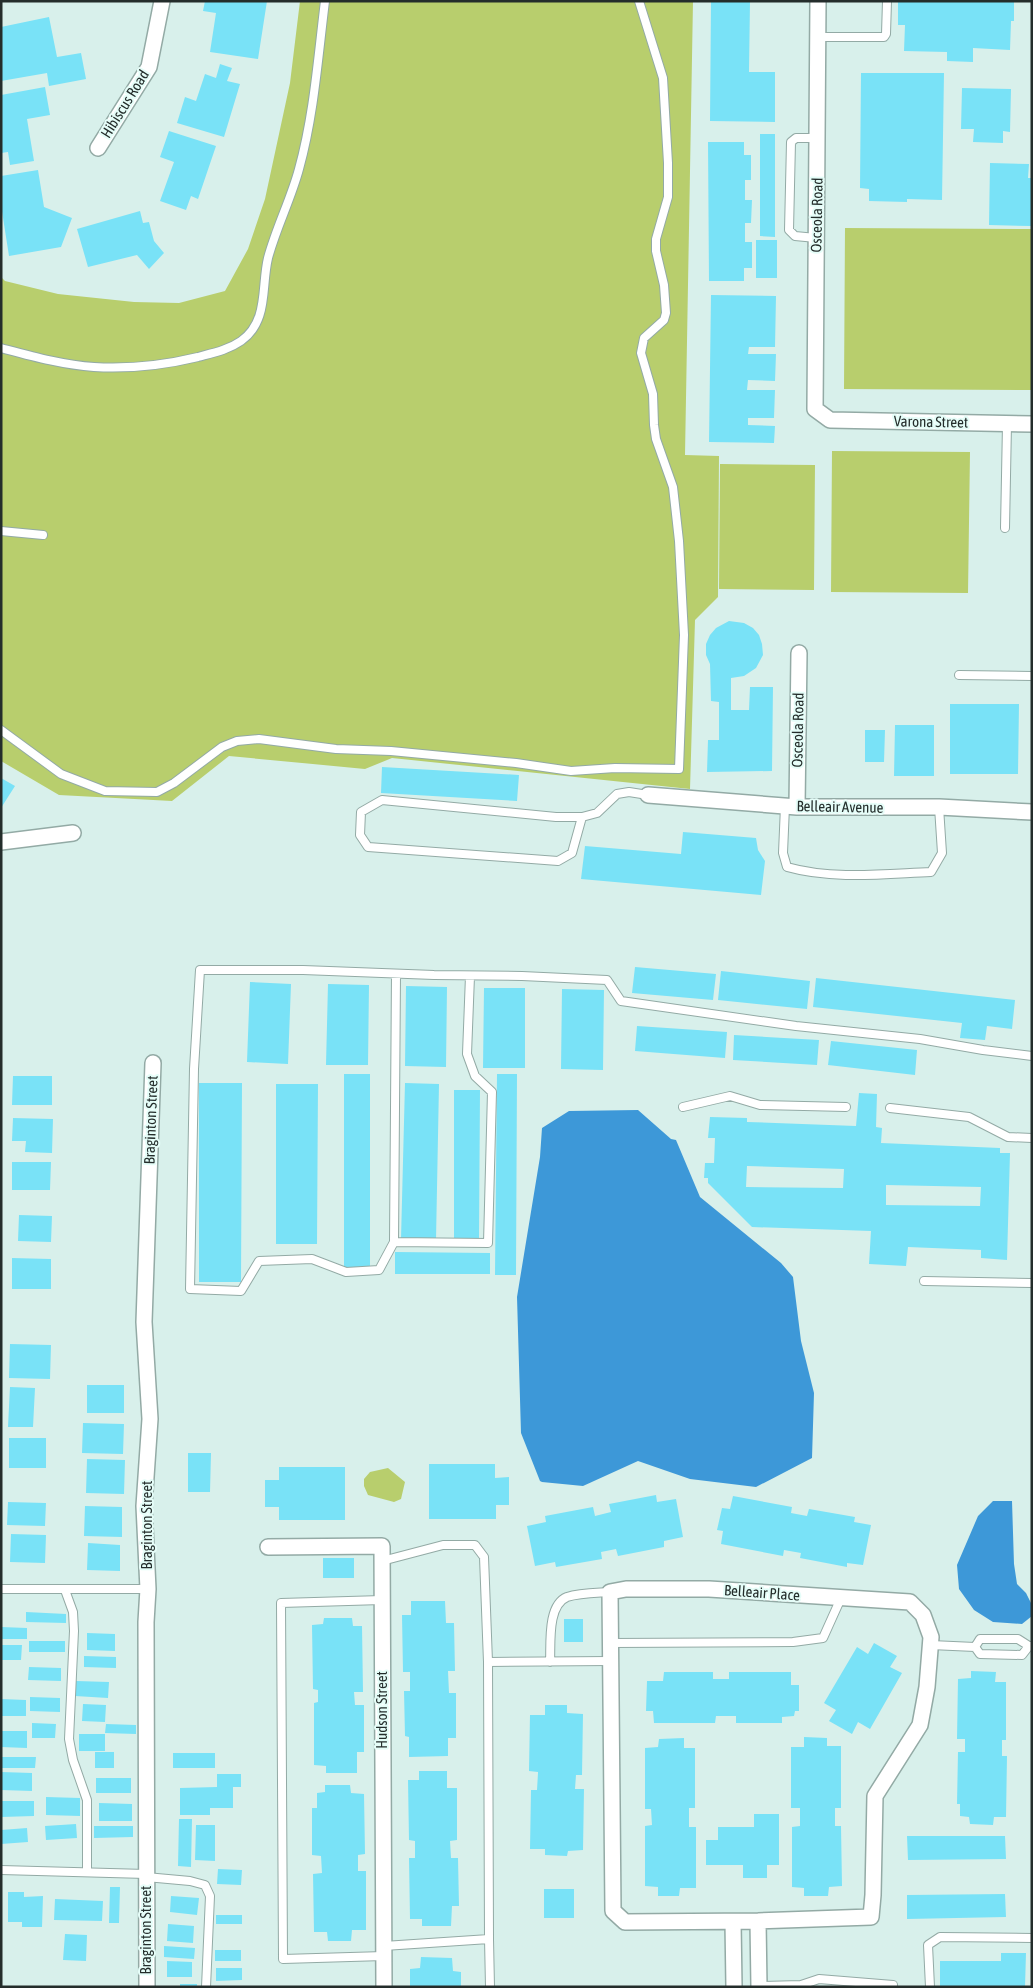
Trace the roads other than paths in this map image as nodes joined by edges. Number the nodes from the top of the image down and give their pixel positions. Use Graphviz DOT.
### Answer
graph roads {
  1 [pos="162,1"];
  2 [pos="325,1"];
  3 [pos="639,1"];
  4 [pos="818,1"];
  5 [pos="886,1"];
  6 [pos="818,37"];
  7 [pos="817,138"];
  8 [pos="98,148"];
  9 [pos="816,238"];
  10 [pos="1,348"];
  11 [pos="830,420"];
  12 [pos="1007,424"];
  13 [pos="1032,424"];
  14 [pos="1005,528"];
  15 [pos="1,531"];
  16 [pos="43,535"];
  17 [pos="799,652"];
  18 [pos="959,675"];
  19 [pos="1032,676"];
  20 [pos="1,730"];
  21 [pos="648,794"];
  22 [pos="791,806"];
  23 [pos="939,807"];
  24 [pos="1032,812"];
  25 [pos="582,817"];
  26 [pos="73,833"];
  27 [pos="1,842"];
  28 [pos="396,974"];
  29 [pos="470,976"];
  30 [pos="1032,1056"];
  31 [pos="153,1063"];
  32 [pos="683,1107"];
  33 [pos="846,1107"];
  34 [pos="890,1108"];
  35 [pos="1032,1138"];
  36 [pos="394,1242"];
  37 [pos="924,1281"];
  38 [pos="1032,1283"];
  39 [pos="268,1547"];
  40 [pos="382,1560"];
  41 [pos="1,1589"];
  42 [pos="148,1589"];
  43 [pos="65,1590"];
  44 [pos="610,1592"];
  45 [pos="841,1598"];
  46 [pos="382,1600"];
  47 [pos="610,1643"];
  48 [pos="930,1646"];
  49 [pos="1030,1646"];
  50 [pos="975,1647"];
  51 [pos="610,1661"];
  52 [pos="488,1662"];
  53 [pos="550,1662"];
  54 [pos="1,1870"];
  55 [pos="87,1872"];
  56 [pos="146,1876"];
  57 [pos="758,1921"];
  58 [pos="733,1922"];
  59 [pos="1032,1938"];
  60 [pos="489,1939"];
  61 [pos="384,1951"];
  62 [pos="893,1985"];
  63 [pos="759,1986"];
  64 [pos="800,1986"];
  65 [pos="147,1987"];
  66 [pos="206,1987"];
  67 [pos="384,1987"];
  68 [pos="490,1987"];
  69 [pos="734,1987"];
  70 [pos="930,1987"];
  1 -- 8 [label="street, Hibiscus Road"];
  2 -- 10 [label="lane"];
  3 -- 20 [label="lane"];
  4 -- 6 [label="street, Osceola Road"];
  5 -- 6 [label="lane"];
  6 -- 7 [label="street, Osceola Road"];
  7 -- 9 [label="street, Osceola Road"];
  7 -- 9 [label="lane"];
  9 -- 11 [label="street, Osceola Road"];
  11 -- 12 [label="street, Varona Street"];
  12 -- 13 [label="street, Varona Street"];
  12 -- 14 [label="lane"];
  15 -- 16 [label="lane"];
  17 -- 22 [label="street, Osceola Road"];
  18 -- 19 [label="lane"];
  21 -- 22 [label="street, Belleair Avenue"];
  21 -- 25 [label="lane"];
  22 -- 23 [label="street, Belleair Avenue"];
  22 -- 23 [label="lane"];
  23 -- 24 [label="street, Belleair Avenue"];
  25 -- 25 [label="lane"];
  26 -- 27 [label="street"];
  28 -- 29 [label="lane"];
  28 -- 36 [label="lane"];
  28 -- 36 [label="lane"];
  29 -- 30 [label="lane"];
  29 -- 36 [label="lane"];
  31 -- 42 [label="street, Braginton Street"];
  32 -- 33 [label="lane"];
  34 -- 35 [label="lane"];
  37 -- 38 [label="lane"];
  39 -- 40 [label="street"];
  40 -- 46 [label="street, Hudson Street"];
  40 -- 52 [label="lane"];
  41 -- 43 [label="lane"];
  42 -- 43 [label="lane"];
  42 -- 56 [label="street, Braginton Street"];
  43 -- 55 [label="lane"];
  44 -- 45 [label="street, Belleair Place"];
  44 -- 47 [label="street, Belleair Place"];
  44 -- 53 [label="lane"];
  45 -- 47 [label="lane"];
  45 -- 48 [label="street, Belleair Place"];
  46 -- 61 [label="street, Hudson Street"];
  46 -- 61 [label="lane"];
  47 -- 51 [label="street, Belleair Place"];
  48 -- 50 [label="lane"];
  48 -- 57 [label="street, Belleair Place"];
  49 -- 50 [label="lane"];
  49 -- 50 [label="lane"];
  51 -- 53 [label="lane"];
  51 -- 58 [label="street, Belleair Place"];
  52 -- 53 [label="lane"];
  52 -- 60 [label="lane"];
  54 -- 55 [label="lane"];
  55 -- 56 [label="lane"];
  56 -- 65 [label="street, Braginton Street"];
  56 -- 66 [label="lane"];
  57 -- 58 [label="street, Belleair Place"];
  57 -- 63 [label="street"];
  58 -- 69 [label="street"];
  59 -- 70 [label="lane"];
  60 -- 61 [label="lane"];
  60 -- 68 [label="lane"];
  61 -- 67 [label="street, Hudson Street"];
  62 -- 64 [label="lane"];
  63 -- 64 [label="lane"];
}
